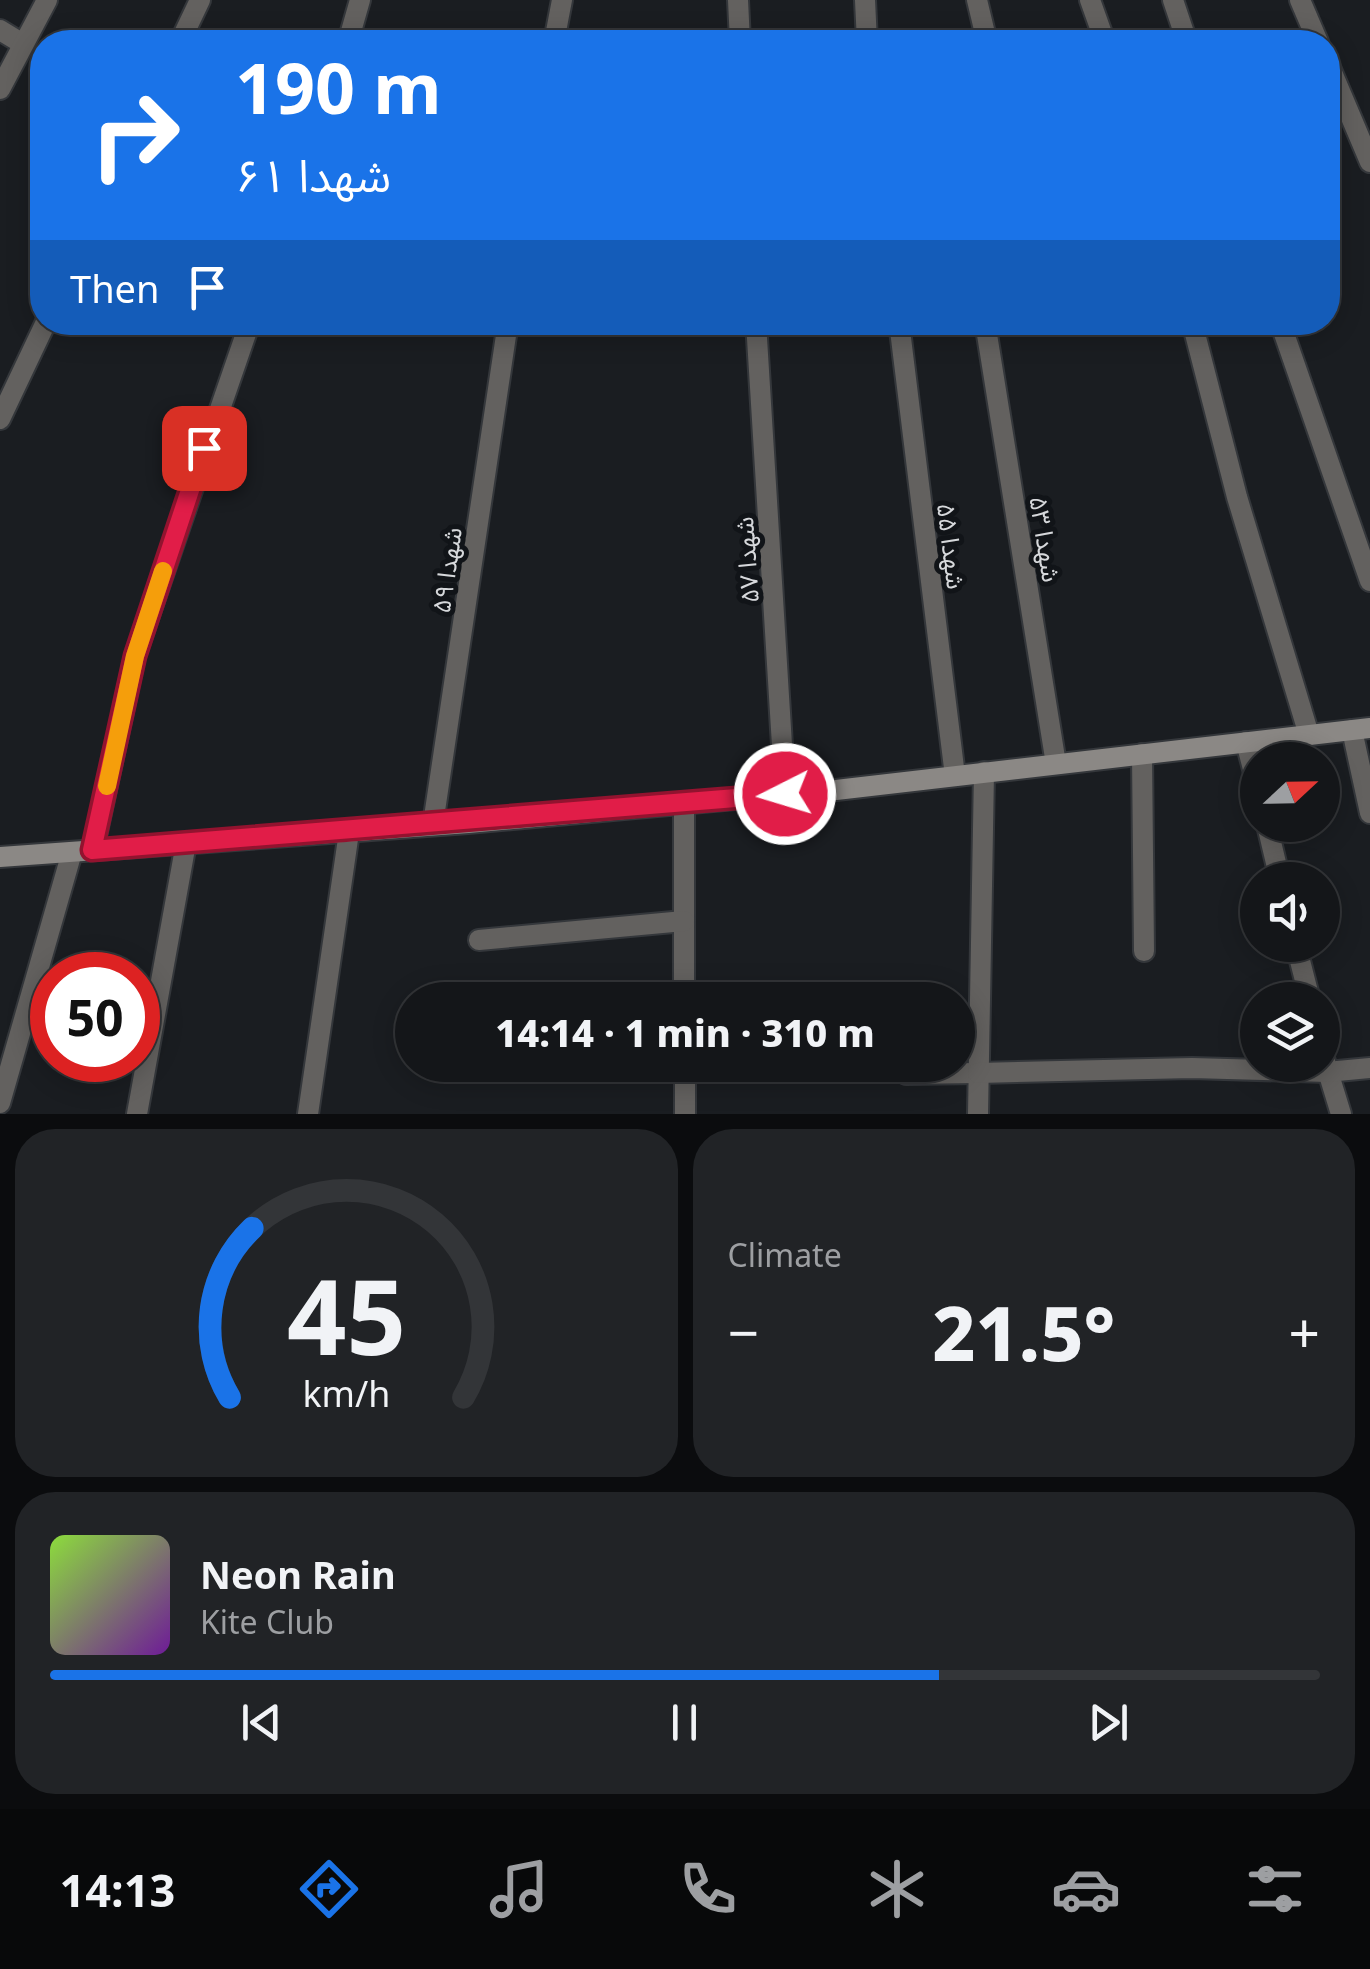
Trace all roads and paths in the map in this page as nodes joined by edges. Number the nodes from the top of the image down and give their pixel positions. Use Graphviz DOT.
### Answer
graph roads {
  1 [pos="47,0"];
  2 [pos="200,0"];
  3 [pos="360,0"];
  4 [pos="562,0"];
  5 [pos="738,0"];
  6 [pos="865,0"];
  7 [pos="977,0"];
  8 [pos="1090,0"];
  9 [pos="1173,0"];
  10 [pos="1300,0"];
  11 [pos="0,30"];
  12 [pos="31,30"];
  13 [pos="186,30"];
  14 [pos="351,30"];
  15 [pos="556,30"];
  16 [pos="739,30"];
  17 [pos="867,30"];
  18 [pos="983,30"];
  19 [pos="1101,30"];
  20 [pos="1183,30"];
  21 [pos="1313,30"];
  22 [pos="30,31"];
  23 [pos="23,44"];
  24 [pos="0,88"];
  25 [pos="1340,91"];
  26 [pos="1370,162"];
  27 [pos="40,335"];
  28 [pos="246,335"];
  29 [pos="506,335"];
  30 [pos="757,335"];
  31 [pos="901,335"];
  32 [pos="987,335"];
  33 [pos="1195,335"];
  34 [pos="1285,335"];
  35 [pos="0,419"];
  36 [pos="1370,581"];
  37 [pos="1361,729"];
  38 [pos="1309,735"];
  39 [pos="1246,742"];
  40 [pos="1240,743"];
  41 [pos="1142,754"];
  42 [pos="1056,764"];
  43 [pos="984,772"];
  44 [pos="956,776"];
  45 [pos="785,794"];
  46 [pos="684,803"];
  47 [pos="1370,813"];
  48 [pos="433,824"];
  49 [pos="349,832"];
  50 [pos="186,844"];
  51 [pos="82,851"];
  52 [pos="0,857"];
  53 [pos="684,922"];
  54 [pos="479,940"];
  55 [pos="1144,951"];
  56 [pos="684,982"];
  57 [pos="1340,1064"];
  58 [pos="1240,1066"];
  59 [pos="1370,1068"];
  60 [pos="975,1073"];
  61 [pos="978,1073"];
  62 [pos="685,1082"];
  63 [pos="1331,1082"];
  64 [pos="0,1103"];
  65 [pos="137,1114"];
  66 [pos="308,1114"];
  67 [pos="685,1114"];
  68 [pos="978,1114"];
  69 [pos="1341,1114"];
  1 -- 12 [label="street"];
  2 -- 13 [label="street"];
  3 -- 14 [label="street"];
  4 -- 15 [label="street"];
  5 -- 16 [label="street"];
  6 -- 17 [label="street"];
  7 -- 18 [label="street"];
  8 -- 19 [label="street"];
  9 -- 20 [label="street"];
  10 -- 21 [label="street"];
  11 -- 23 [label="street"];
  22 -- 23 [label="street"];
  23 -- 24 [label="street"];
  25 -- 26 [label="street"];
  27 -- 35 [label="street"];
  28 -- 51 [label="street"];
  29 -- 48 [label="street, شهدا ۵۹"];
  30 -- 45 [label="street, شهدا ۵۷"];
  31 -- 44 [label="street, شهدا ۵۵"];
  32 -- 42 [label="street, شهدا ۵۳"];
  33 -- 38 [label="street"];
  34 -- 36 [label="street"];
  37 -- 38 [label="main road"];
  37 -- 47 [label="street"];
  38 -- 39 [label="main road"];
  40 -- 41 [label="main road"];
  41 -- 42 [label="main road"];
  41 -- 55 [label="street"];
  42 -- 43 [label="main road"];
  43 -- 44 [label="main road"];
  43 -- 61 [label="street"];
  44 -- 45 [label="main road"];
  45 -- 46 [label="main road"];
  46 -- 48 [label="main road"];
  46 -- 53 [label="street"];
  48 -- 49 [label="main road"];
  49 -- 50 [label="main road"];
  49 -- 66 [label="street"];
  50 -- 51 [label="main road"];
  50 -- 65 [label="street"];
  51 -- 52 [label="main road"];
  51 -- 64 [label="street"];
  53 -- 54 [label="street"];
  53 -- 56 [label="street"];
  57 -- 59 [label="street"];
  58 -- 61 [label="street"];
  60 -- 61 [label="street"];
  61 -- 68 [label="street"];
  62 -- 67 [label="street"];
  63 -- 69 [label="street"];
}
